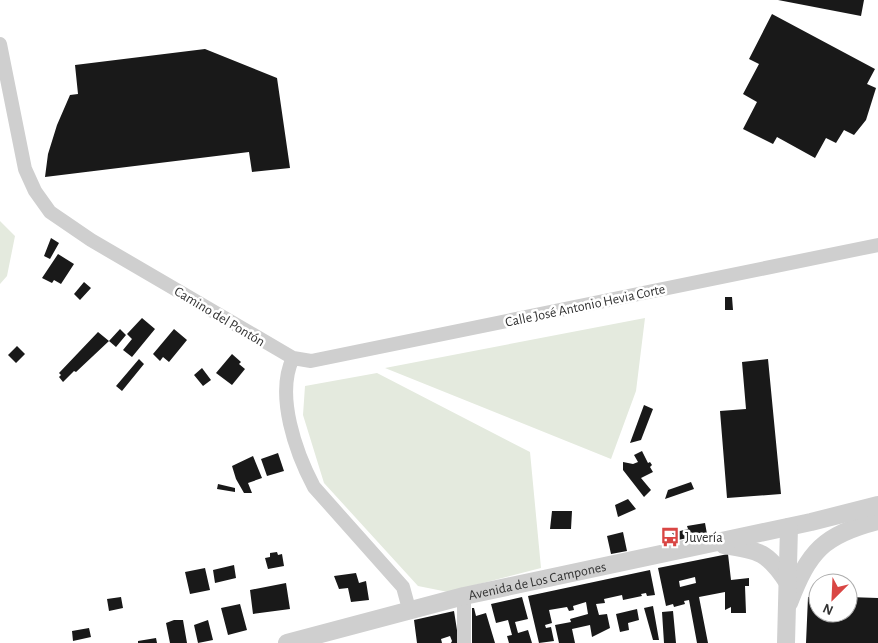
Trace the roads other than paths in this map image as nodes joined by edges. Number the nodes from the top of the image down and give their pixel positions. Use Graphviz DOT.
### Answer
graph roads {
  1 [pos="0,44"];
  2 [pos="878,245"];
  3 [pos="293,358"];
  4 [pos="878,505"];
  5 [pos="878,521"];
  6 [pos="789,527"];
  7 [pos="714,543"];
  8 [pos="788,583"];
  9 [pos="464,596"];
  10 [pos="789,603"];
  11 [pos="410,610"];
  12 [pos="287,643"];
  13 [pos="464,643"];
  14 [pos="786,643"];
  1 -- 3 [label="street, Camino del Pontón"];
  2 -- 3 [label="street, Calle José Antonio Hevia Corte"];
  3 -- 11 [label="street"];
  4 -- 6 [label="street, Avenida de Los Campones"];
  5 -- 10 [label="street"];
  6 -- 7 [label="street, Avenida de Los Campones"];
  6 -- 8 [label="street"];
  7 -- 8 [label="street"];
  7 -- 9 [label="street, Avenida de Los Campones"];
  8 -- 10 [label="street"];
  9 -- 11 [label="street, Avenida de Los Campones"];
  9 -- 13 [label="street"];
  10 -- 14 [label="street"];
  11 -- 12 [label="street, Avenida de Los Campones"];
}
